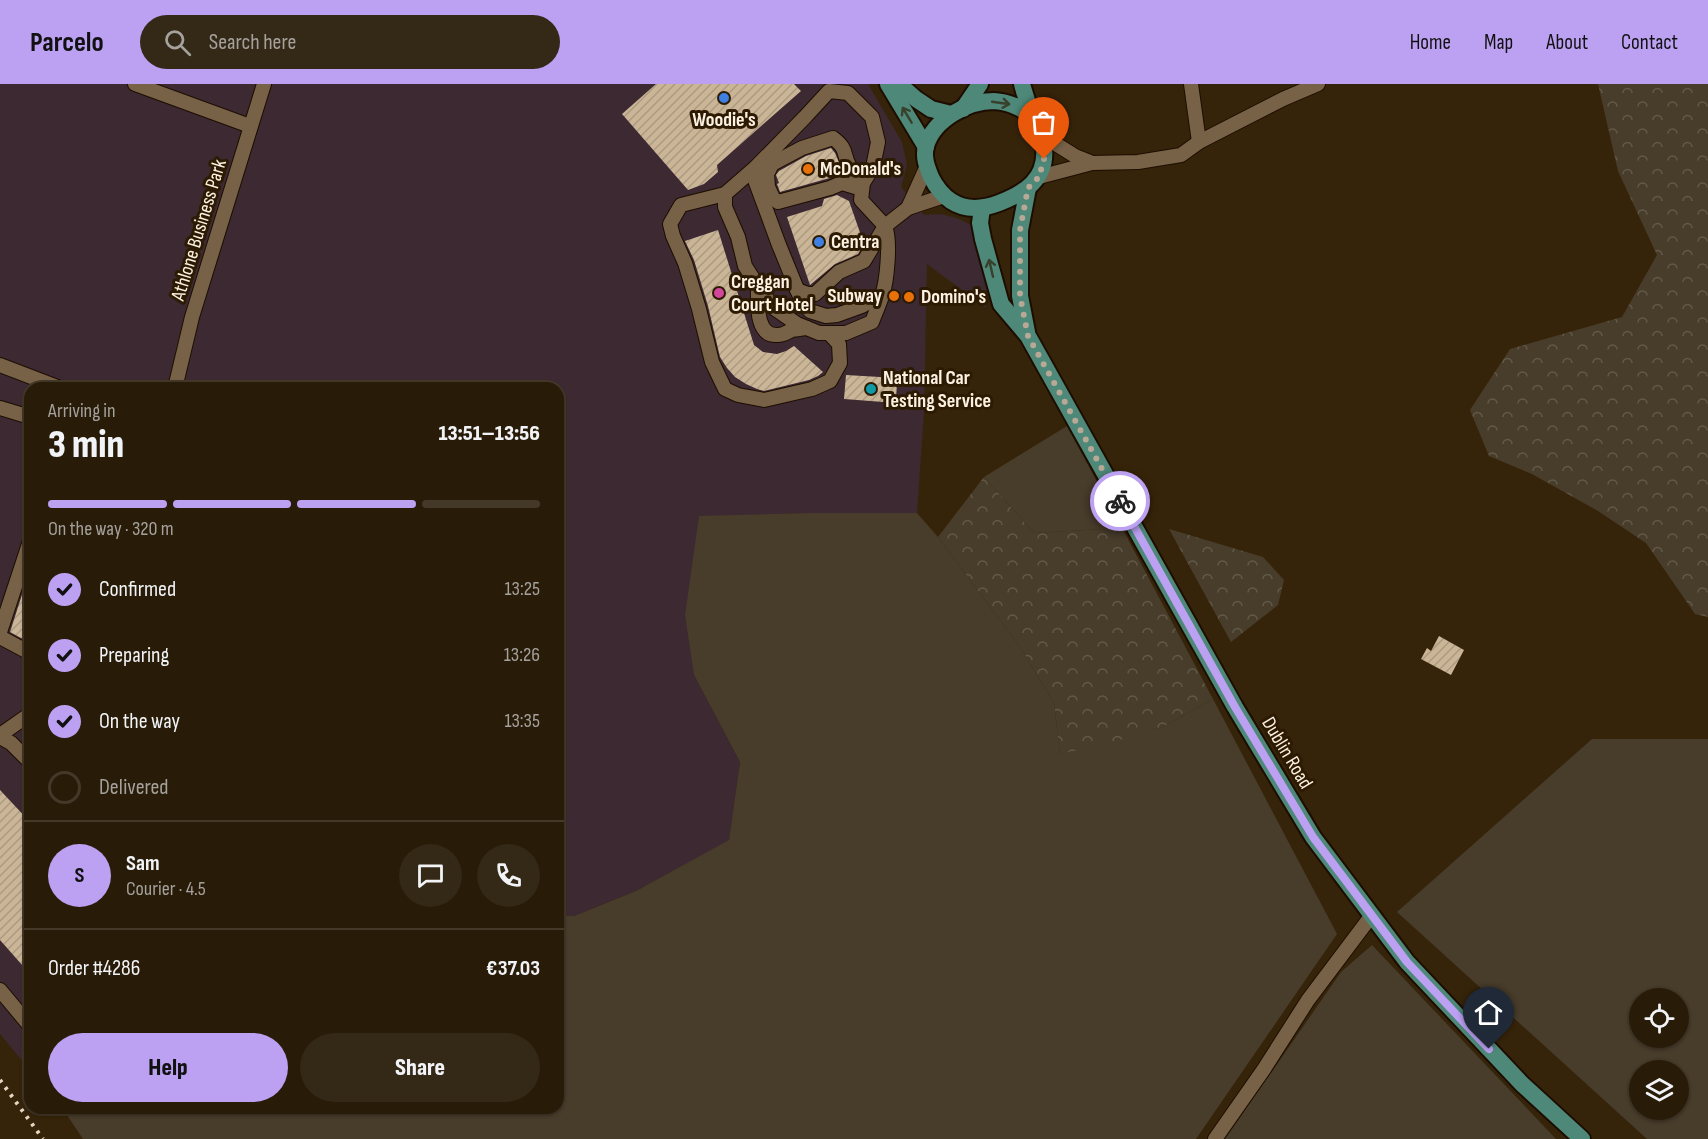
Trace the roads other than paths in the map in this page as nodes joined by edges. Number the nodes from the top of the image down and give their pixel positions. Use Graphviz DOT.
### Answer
graph roads {
  1 [pos="135,84"];
  2 [pos="264,84"];
  3 [pos="888,84"];
  4 [pos="899,84"];
  5 [pos="980,84"];
  6 [pos="1022,84"];
  7 [pos="1191,84"];
  8 [pos="1318,84"];
  9 [pos="957,112"];
  10 [pos="1035,120"];
  11 [pos="250,126"];
  12 [pos="1043,136"];
  13 [pos="1199,142"];
  14 [pos="926,147"];
  15 [pos="1092,163"];
  16 [pos="927,166"];
  17 [pos="756,167"];
  18 [pos="1033,182"];
  19 [pos="862,186"];
  20 [pos="725,194"];
  21 [pos="944,196"];
  22 [pos="908,208"];
  23 [pos="982,208"];
  24 [pos="885,226"];
  25 [pos="758,287"];
  26 [pos="797,290"];
  27 [pos="883,294"];
  28 [pos="807,328"];
  29 [pos="828,333"];
  30 [pos="1028,336"];
  31 [pos="0,365"];
  32 [pos="44,382"];
  33 [pos="176,382"];
  34 [pos="0,408"];
  35 [pos="24,415"];
  36 [pos="24,559"];
  37 [pos="0,632"];
  38 [pos="0,637"];
  39 [pos="24,650"];
  40 [pos="24,718"];
  41 [pos="0,736"];
  42 [pos="24,751"];
  43 [pos="1372,915"];
  44 [pos="0,990"];
  45 [pos="24,1019"];
  46 [pos="1215,1139"];
  47 [pos="1582,1139"];
  1 -- 11 [label="street"];
  2 -- 11 [label="street, Athlone Business Park"];
  14 -- 3 [label="main road, one-way"];
  4 -- 9 [label="main road"];
  5 -- 9 [label="main road"];
  6 -- 10 [label="main road"];
  7 -- 13 [label="street"];
  8 -- 13 [label="street"];
  9 -- 10 [label="main road, one-way"];
  9 -- 14 [label="main road"];
  10 -- 12 [label="main road"];
  11 -- 33 [label="street, Athlone Business Park"];
  12 -- 15 [label="street"];
  12 -- 18 [label="main road"];
  13 -- 15 [label="street"];
  14 -- 16 [label="main road"];
  15 -- 18 [label="street"];
  16 -- 21 [label="main road"];
  16 -- 22 [label="street"];
  17 -- 19 [label="street"];
  17 -- 20 [label="street"];
  17 -- 26 [label="street"];
  18 -- 23 [label="main road"];
  18 -- 30 [label="main road, Dublin Road"];
  19 -- 19 [label="street"];
  19 -- 24 [label="street"];
  20 -- 25 [label="street"];
  20 -- 29 [label="street"];
  21 -- 22 [label="street"];
  21 -- 23 [label="main road"];
  22 -- 24 [label="street"];
  30 -- 23 [label="main road, Dublin Road, one-way"];
  24 -- 26 [label="street"];
  24 -- 27 [label="street"];
  25 -- 28 [label="street"];
  25 -- 28 [label="street"];
  26 -- 27 [label="street"];
  27 -- 29 [label="street"];
  28 -- 29 [label="street"];
  30 -- 43 [label="main road, Dublin Road"];
  31 -- 32 [label="street"];
  34 -- 35 [label="street"];
  36 -- 37 [label="street"];
  38 -- 39 [label="street"];
  40 -- 41 [label="street"];
  41 -- 42 [label="street"];
  43 -- 46 [label="street"];
  43 -- 47 [label="main road, Dublin Road"];
  44 -- 45 [label="street"];
}
